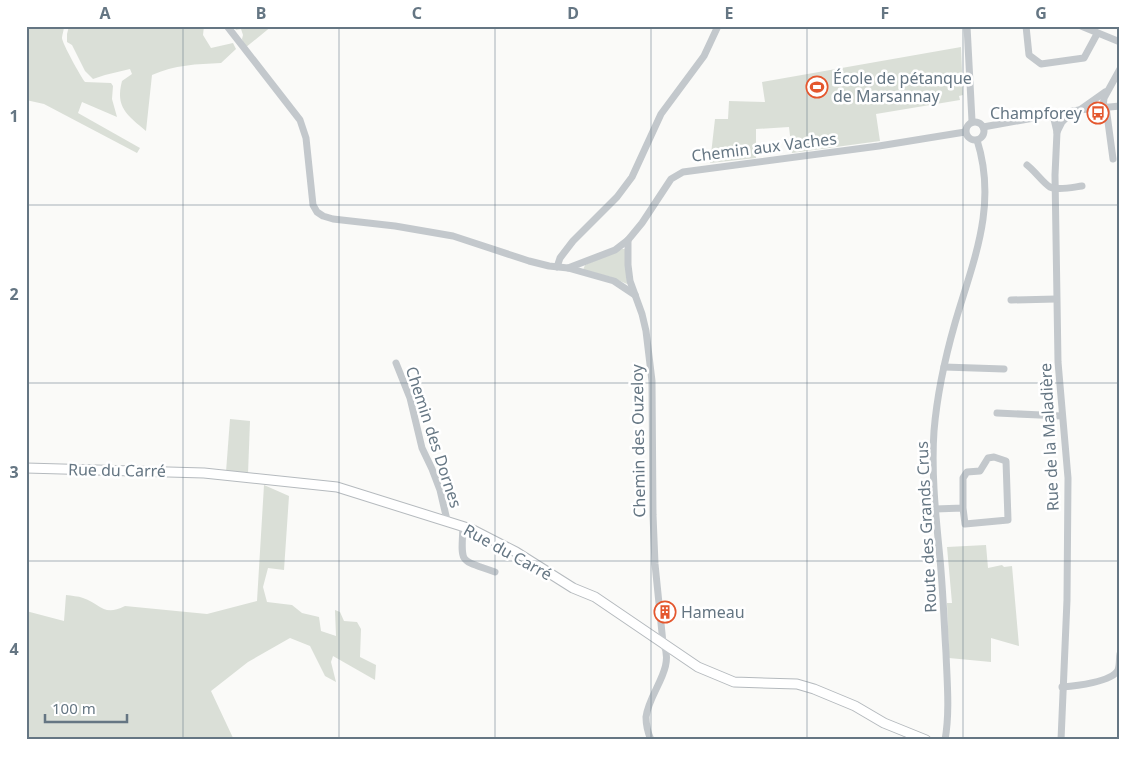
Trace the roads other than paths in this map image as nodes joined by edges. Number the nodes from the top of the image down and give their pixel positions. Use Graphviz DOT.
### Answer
graph roads {
  1 [pos="227,26"];
  2 [pos="718,26"];
  3 [pos="967,26"];
  4 [pos="1026,26"];
  5 [pos="1081,26"];
  6 [pos="1097,34"];
  7 [pos="1120,42"];
  8 [pos="1120,70"];
  9 [pos="1110,88"];
  10 [pos="1099,106"];
  11 [pos="1120,106"];
  12 [pos="1076,111"];
  13 [pos="1055,114"];
  14 [pos="972,122"];
  15 [pos="1062,122"];
  16 [pos="983,127"];
  17 [pos="965,132"];
  18 [pos="1056,132"];
  19 [pos="977,140"];
  20 [pos="1113,159"];
  21 [pos="1027,165"];
  22 [pos="1082,186"];
  23 [pos="1055,188"];
  24 [pos="628,240"];
  25 [pos="557,267"];
  26 [pos="568,268"];
  27 [pos="635,295"];
  28 [pos="1010,300"];
  29 [pos="1056,300"];
  30 [pos="396,363"];
  31 [pos="944,367"];
  32 [pos="1004,369"];
  33 [pos="997,413"];
  34 [pos="1062,416"];
  35 [pos="26,468"];
  36 [pos="964,508"];
  37 [pos="936,509"];
  38 [pos="447,520"];
  39 [pos="463,527"];
  40 [pos="495,572"];
  41 [pos="663,643"];
  42 [pos="1120,654"];
  43 [pos="1062,687"];
  44 [pos="651,740"];
  45 [pos="926,740"];
  46 [pos="945,740"];
  47 [pos="1061,740"];
  1 -- 25 [label="street, Chemin aux Vaches"];
  2 -- 25 [label="street"];
  3 -- 14 [label="street"];
  4 -- 6 [label="street"];
  5 -- 6 [label="street"];
  6 -- 7 [label="street"];
  8 -- 9 [label="street"];
  9 -- 10 [label="street"];
  9 -- 10 [label="street"];
  10 -- 11 [label="street"];
  10 -- 12 [label="street"];
  10 -- 20 [label="street"];
  12 -- 13 [label="street"];
  12 -- 15 [label="street, Rue de la Maladière"];
  13 -- 15 [label="street"];
  13 -- 16 [label="street"];
  13 -- 18 [label="street, Rue de la Maladière"];
  14 -- 16 [label="street"];
  14 -- 17 [label="street"];
  15 -- 18 [label="street, Rue de la Maladière"];
  16 -- 19 [label="street"];
  17 -- 19 [label="street"];
  17 -- 24 [label="street, Chemin aux Vaches"];
  18 -- 23 [label="street, Rue de la Maladière"];
  19 -- 31 [label="street, Route des Grands Crus"];
  21 -- 23 [label="street"];
  22 -- 23 [label="street"];
  23 -- 29 [label="street, Rue de la Maladière"];
  24 -- 26 [label="street, Chemin aux Vaches"];
  24 -- 27 [label="street, Chemin des Ouzeloy"];
  25 -- 26 [label="street, Chemin aux Vaches"];
  26 -- 27 [label="street"];
  27 -- 41 [label="street, Chemin des Ouzeloy"];
  28 -- 29 [label="street"];
  29 -- 34 [label="street, Rue de la Maladière"];
  30 -- 38 [label="street, Chemin des Dornes"];
  31 -- 32 [label="street"];
  31 -- 37 [label="street, Route des Grands Crus"];
  33 -- 34 [label="street"];
  34 -- 43 [label="street, Rue de la Maladière"];
  35 -- 38 [label="main road, Rue du Carré"];
  36 -- 36 [label="street"];
  36 -- 37 [label="street"];
  37 -- 46 [label="street, Route des Grands Crus"];
  38 -- 39 [label="main road, Rue du Carré"];
  39 -- 40 [label="street"];
  39 -- 41 [label="main road, Rue du Carré"];
  41 -- 44 [label="street, Chemin des Ouzeloy"];
  41 -- 45 [label="main road, Rue du Carré"];
  42 -- 43 [label="street"];
  43 -- 47 [label="street, Rue de la Maladière"];
}
